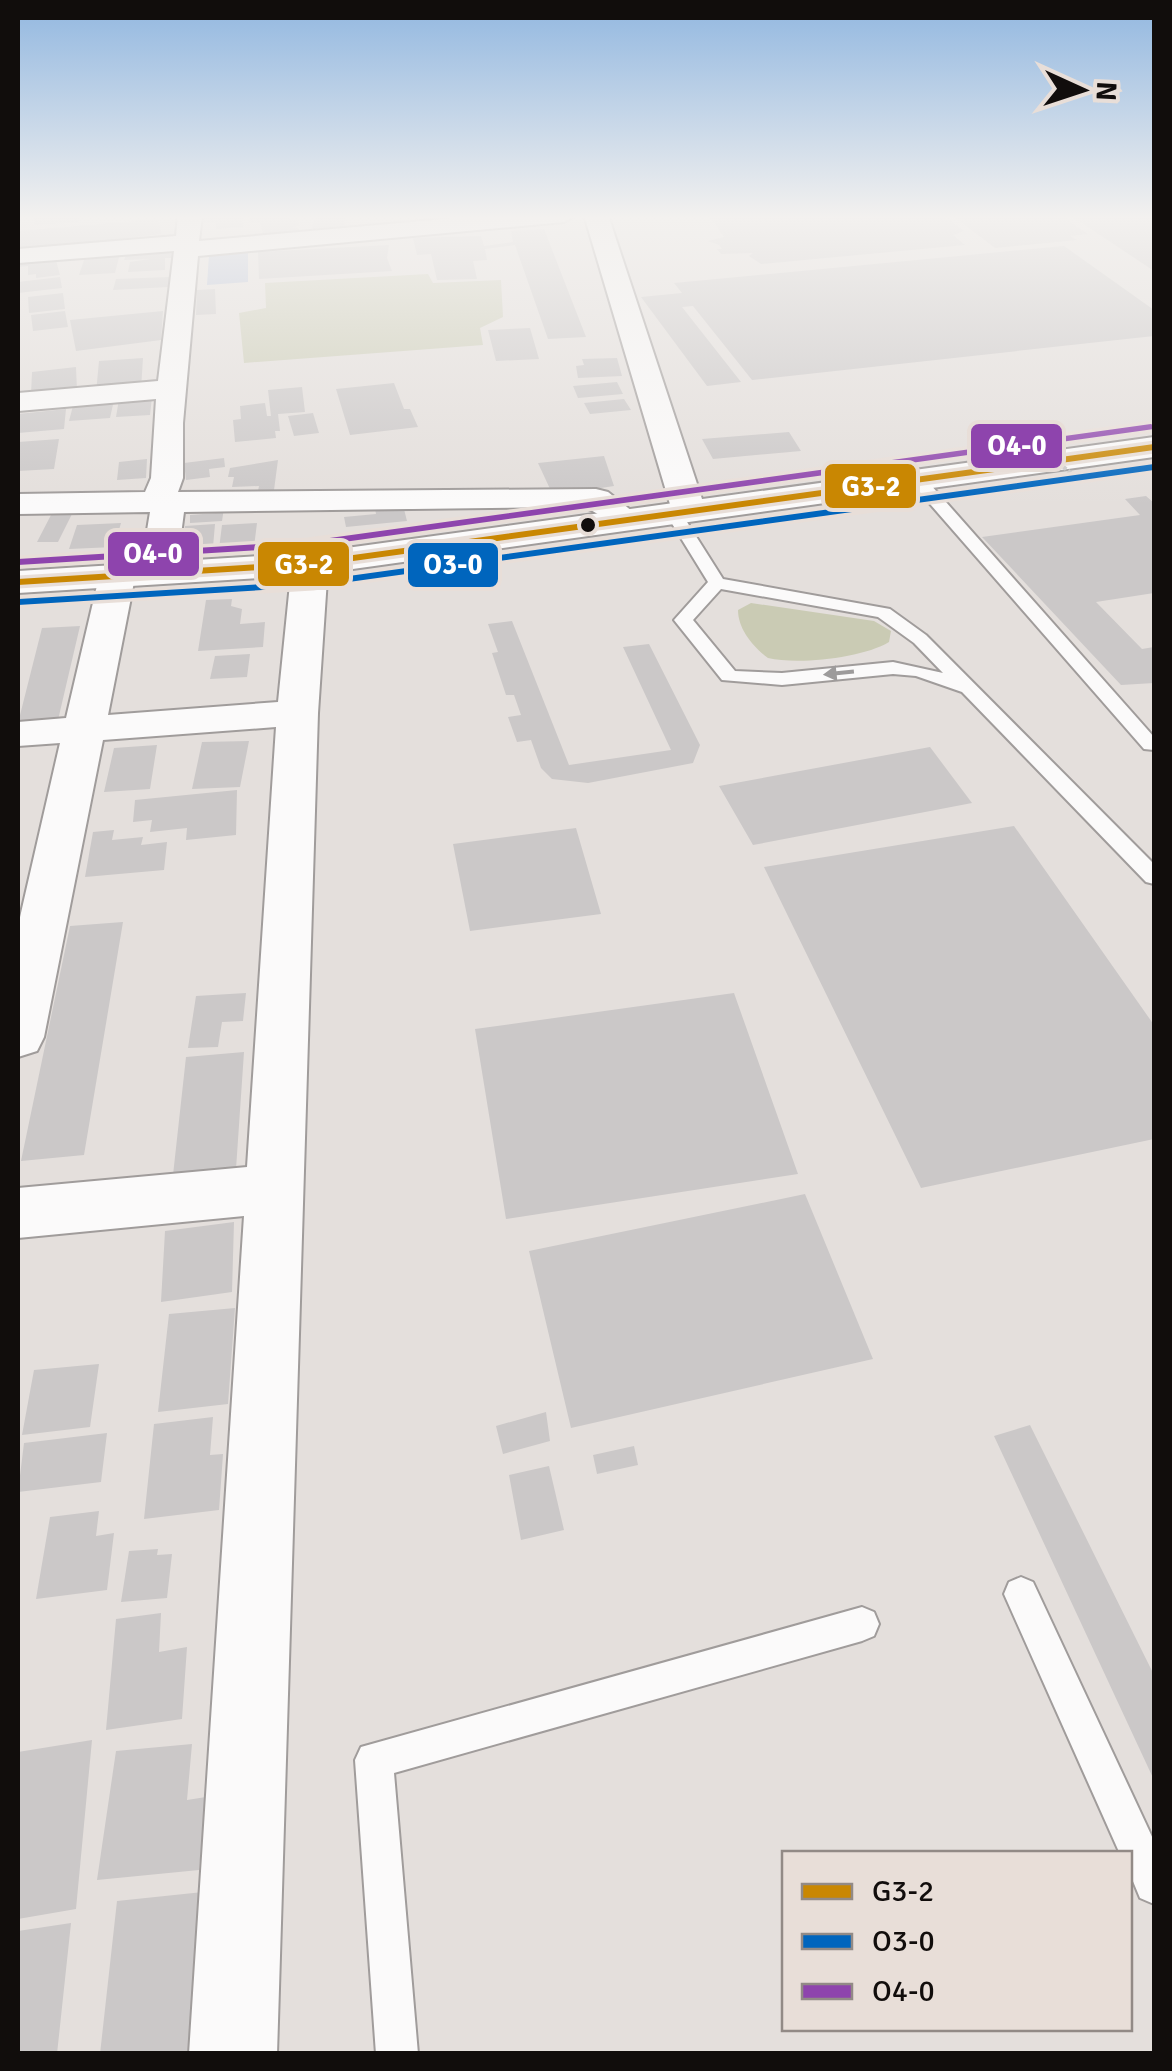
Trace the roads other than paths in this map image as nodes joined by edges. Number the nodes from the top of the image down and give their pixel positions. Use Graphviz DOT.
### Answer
graph roads {
  1 [pos="179,312"];
  2 [pos="626,312"];
  3 [pos="171,389"];
  4 [pos="18,402"];
  5 [pos="168,423"];
  6 [pos="130,426"];
  7 [pos="1147,453"];
  8 [pos="916,478"];
  9 [pos="162,502"];
  10 [pos="18,504"];
  11 [pos="689,511"];
  12 [pos="625,519"];
  13 [pos="310,564"];
  14 [pos="138,575"];
  15 [pos="18,582"];
  16 [pos="716,583"];
  17 [pos="908,631"];
  18 [pos="892,668"];
  19 [pos="968,689"];
  20 [pos="296,713"];
  21 [pos="82,729"];
  22 [pos="18,734"];
  23 [pos="1154,744"];
  24 [pos="1154,878"];
  25 [pos="18,1037"];
  26 [pos="274,1188"];
  27 [pos="18,1214"];
  28 [pos="1021,1594"];
  29 [pos="862,1624"];
  30 [pos="1154,1884"];
  31 [pos="233,2054"];
  32 [pos="396,2054"];
  1 -- 3 [label="street"];
  2 -- 11 [label="street"];
  3 -- 4 [label="street"];
  3 -- 5 [label="street"];
  5 -- 6 [label="street"];
  5 -- 9 [label="street"];
  7 -- 8 [label="street"];
  8 -- 11 [label="street"];
  8 -- 23 [label="lane"];
  9 -- 10 [label="street"];
  9 -- 12 [label="street"];
  9 -- 14 [label="street"];
  11 -- 12 [label="street"];
  11 -- 16 [label="lane"];
  12 -- 13 [label="street"];
  13 -- 14 [label="street"];
  13 -- 20 [label="street"];
  14 -- 15 [label="street"];
  14 -- 21 [label="street"];
  16 -- 17 [label="lane"];
  18 -- 16 [label="lane, one-way"];
  17 -- 18 [label="lane"];
  17 -- 19 [label="lane"];
  18 -- 19 [label="lane"];
  19 -- 24 [label="lane"];
  20 -- 21 [label="street"];
  20 -- 26 [label="street"];
  21 -- 22 [label="street"];
  21 -- 25 [label="street"];
  26 -- 27 [label="street"];
  26 -- 31 [label="street"];
  28 -- 30 [label="lane"];
  29 -- 32 [label="lane"];
}
